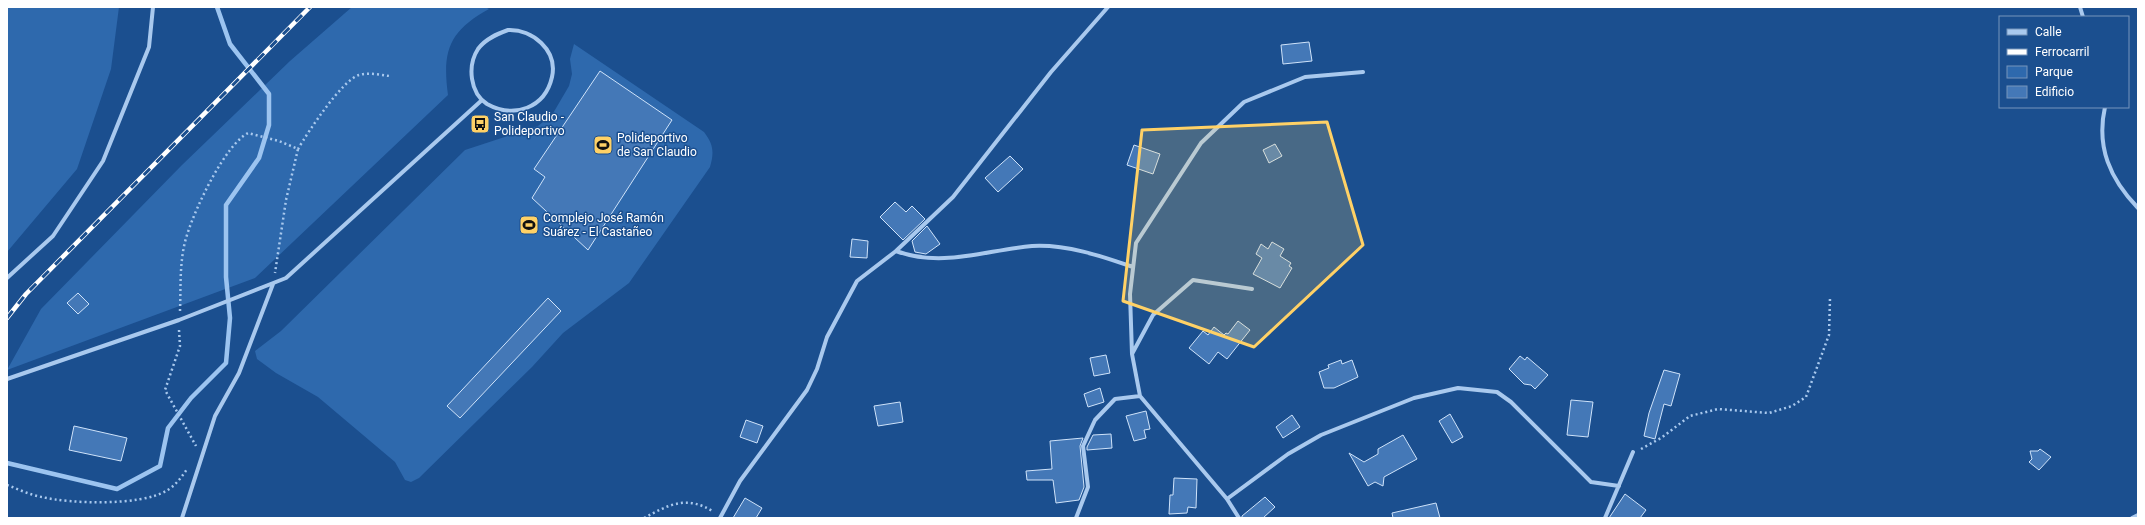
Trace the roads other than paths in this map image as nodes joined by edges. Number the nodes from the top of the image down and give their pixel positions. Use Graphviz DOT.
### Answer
graph roads {
  1 [pos="153,7"];
  2 [pos="1108,7"];
  3 [pos="1363,72"];
  4 [pos="482,100"];
  5 [pos="2105,108"];
  6 [pos="2138,208"];
  7 [pos="896,252"];
  8 [pos="1133,267"];
  9 [pos="7,278"];
  10 [pos="273,284"];
  11 [pos="1252,289"];
  12 [pos="1132,354"];
  13 [pos="7,379"];
  14 [pos="1140,396"];
  15 [pos="1633,452"];
  16 [pos="1619,486"];
  17 [pos="1227,498"];
  18 [pos="2138,515"];
  19 [pos="720,517"];
  20 [pos="182,518"];
  21 [pos="1076,518"];
  22 [pos="1239,518"];
  23 [pos="1605,518"];
  24 [pos="2132,518"];
  1 -- 9 [label="street"];
  2 -- 7 [label="street"];
  3 -- 8 [label="street"];
  4 -- 4 [label="street"];
  4 -- 10 [label="street"];
  5 -- 6 [label="street"];
  7 -- 8 [label="street"];
  7 -- 19 [label="street"];
  8 -- 12 [label="street"];
  10 -- 13 [label="street"];
  10 -- 20 [label="street"];
  11 -- 12 [label="street"];
  12 -- 14 [label="street"];
  14 -- 17 [label="street"];
  14 -- 21 [label="street"];
  15 -- 16 [label="street"];
  16 -- 17 [label="street"];
  16 -- 23 [label="street"];
  17 -- 22 [label="street"];
  18 -- 24 [label="street"];
}
